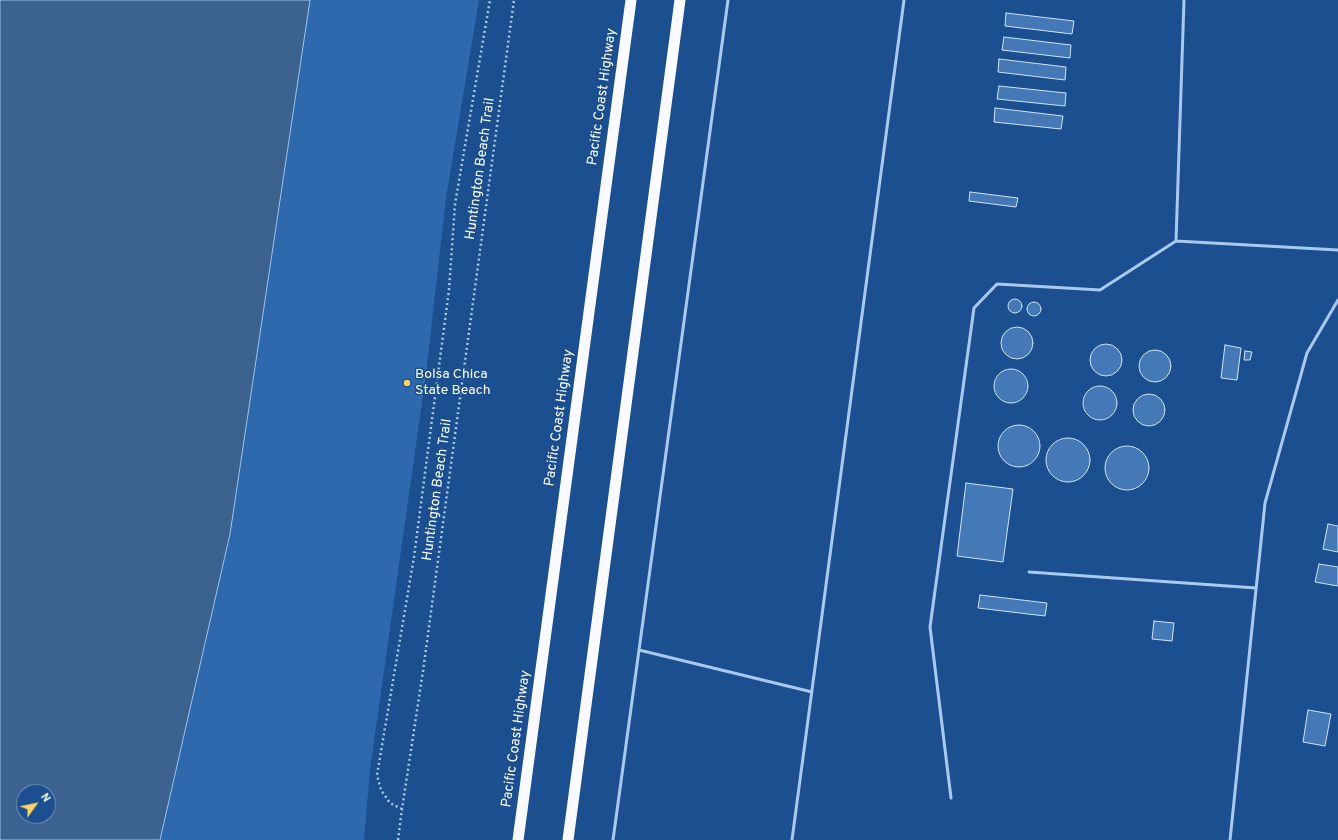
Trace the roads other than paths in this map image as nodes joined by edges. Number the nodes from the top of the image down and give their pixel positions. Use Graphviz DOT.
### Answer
graph roads {
  1 [pos="631,0"];
  2 [pos="680,0"];
  3 [pos="728,0"];
  4 [pos="904,0"];
  5 [pos="1184,0"];
  6 [pos="1176,241"];
  7 [pos="1338,250"];
  8 [pos="1338,300"];
  9 [pos="1029,572"];
  10 [pos="1256,588"];
  11 [pos="639,650"];
  12 [pos="812,692"];
  13 [pos="951,798"];
  14 [pos="518,840"];
  15 [pos="568,840"];
  16 [pos="613,840"];
  17 [pos="792,840"];
  18 [pos="1230,840"];
  1 -- 14 [label="highway, Pacific Coast Highway"];
  2 -- 15 [label="highway"];
  3 -- 11 [label="lane"];
  4 -- 12 [label="lane"];
  5 -- 6 [label="lane"];
  6 -- 7 [label="lane"];
  6 -- 13 [label="lane"];
  8 -- 10 [label="lane"];
  9 -- 10 [label="lane"];
  10 -- 18 [label="lane"];
  11 -- 12 [label="lane"];
  11 -- 16 [label="lane"];
  12 -- 17 [label="lane"];
}
